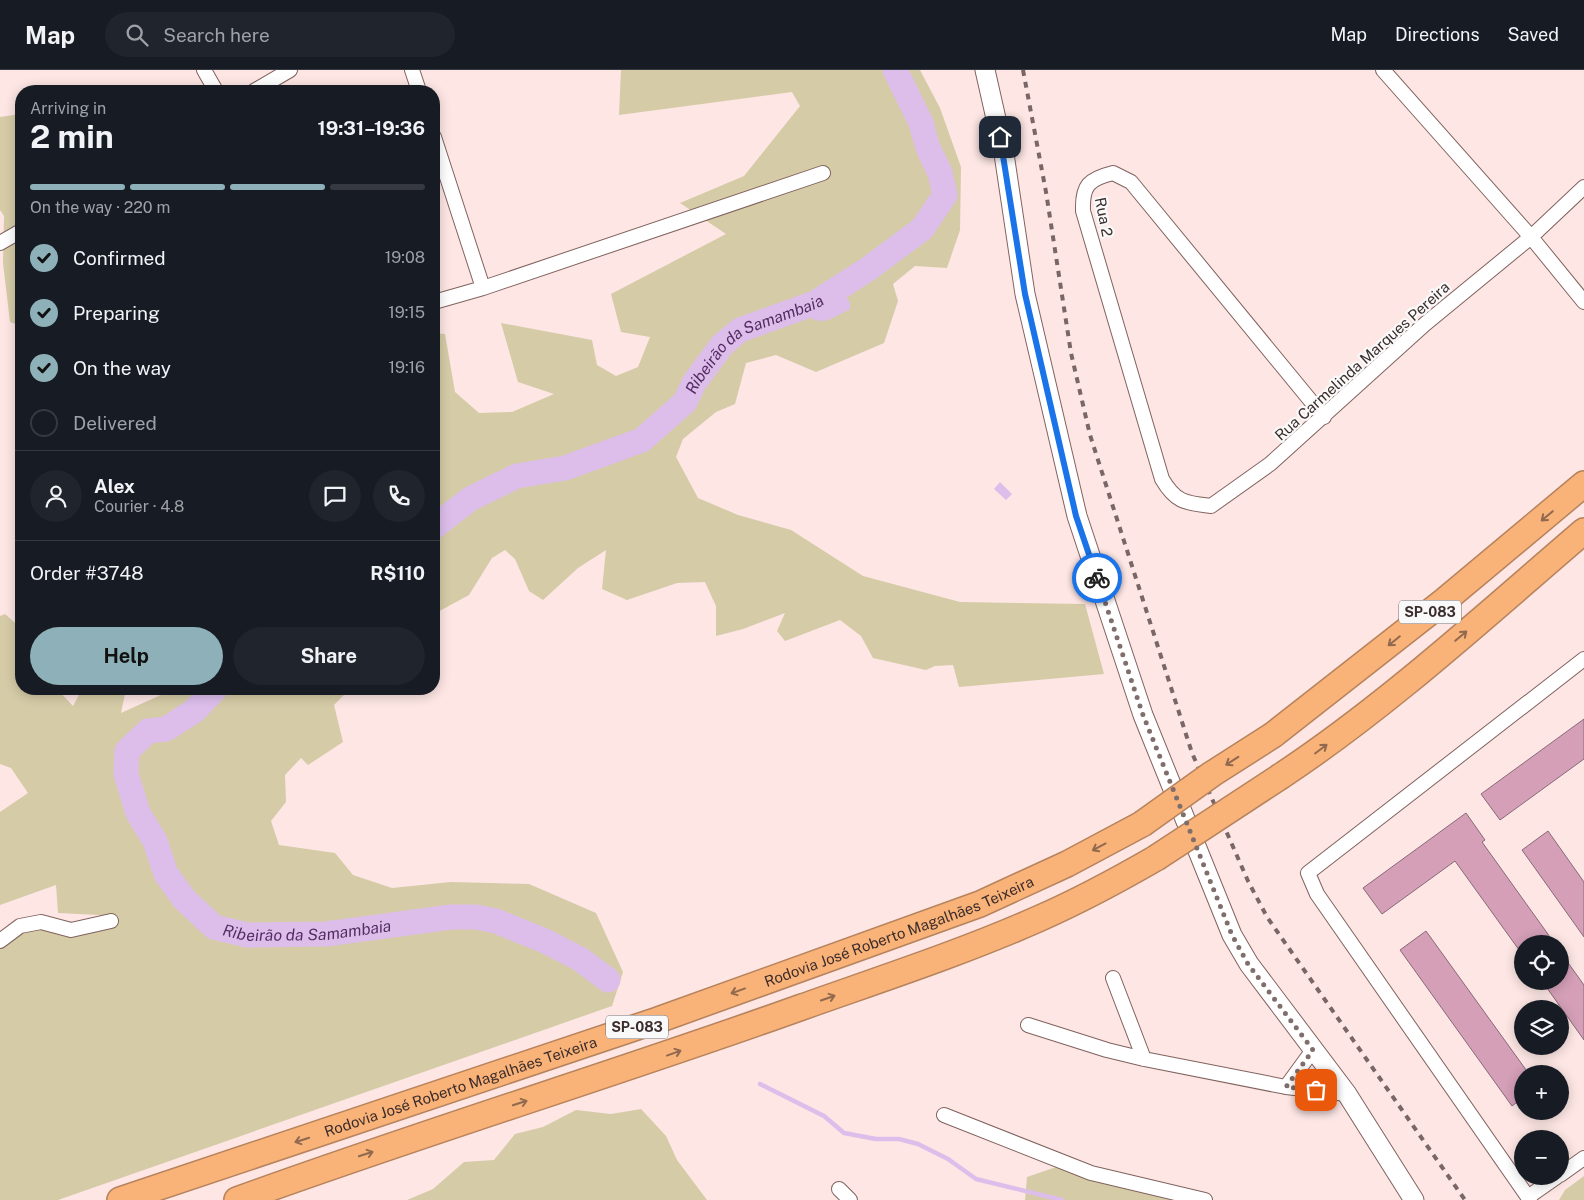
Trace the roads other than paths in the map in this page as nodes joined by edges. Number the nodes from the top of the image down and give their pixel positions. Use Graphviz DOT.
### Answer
graph roads {
  1 [pos="204,70"];
  2 [pos="290,70"];
  3 [pos="412,70"];
  4 [pos="985,70"];
  5 [pos="1383,70"];
  6 [pos="213,85"];
  7 [pos="264,85"];
  8 [pos="417,85"];
  9 [pos="440,156"];
  10 [pos="823,173"];
  11 [pos="1584,188"];
  12 [pos="15,234"];
  13 [pos="1531,237"];
  14 [pos="0,243"];
  15 [pos="482,288"];
  16 [pos="440,300"];
  17 [pos="1584,302"];
  18 [pos="1324,417"];
  19 [pos="1584,484"];
  20 [pos="1211,506"];
  21 [pos="1584,531"];
  22 [pos="1584,659"];
  23 [pos="111,921"];
  24 [pos="0,940"];
  25 [pos="1113,978"];
  26 [pos="1028,1025"];
  27 [pos="1313,1050"];
  28 [pos="1144,1059"];
  29 [pos="1286,1087"];
  30 [pos="1347,1094"];
  31 [pos="944,1115"];
  32 [pos="1584,1158"];
  33 [pos="1569,1169"];
  34 [pos="1547,1185"];
  35 [pos="839,1189"];
  36 [pos="1529,1199"];
  37 [pos="120,1200"];
  38 [pos="237,1200"];
  39 [pos="850,1200"];
  40 [pos="1205,1200"];
  41 [pos="1414,1200"];
  1 -- 6 [label="street"];
  2 -- 7 [label="street"];
  3 -- 8 [label="street"];
  4 -- 27 [label="street"];
  5 -- 13 [label="street"];
  9 -- 15 [label="street"];
  10 -- 15 [label="street"];
  11 -- 13 [label="street, Rua Carmelinda Marques Pereira"];
  12 -- 14 [label="street"];
  13 -- 17 [label="street"];
  13 -- 18 [label="street, Rua Carmelinda Marques Pereira"];
  15 -- 16 [label="street"];
  18 -- 20 [label="street, Rua Carmelinda Marques Pereira"];
  18 -- 20 [label="street, Rua 2"];
  19 -- 37 [label="highway, Rodovia José Roberto Magalhães Teixeira / SP-083, one-way, bridge"];
  38 -- 21 [label="highway, SP-083, one-way, bridge"];
  22 -- 36 [label="street"];
  23 -- 24 [label="street"];
  25 -- 28 [label="street"];
  26 -- 28 [label="street"];
  27 -- 29 [label="street"];
  27 -- 30 [label="street"];
  28 -- 29 [label="street"];
  29 -- 30 [label="street"];
  30 -- 41 [label="street"];
  31 -- 40 [label="street"];
  32 -- 33 [label="street"];
  34 -- 36 [label="street"];
  35 -- 39 [label="street"];
}
